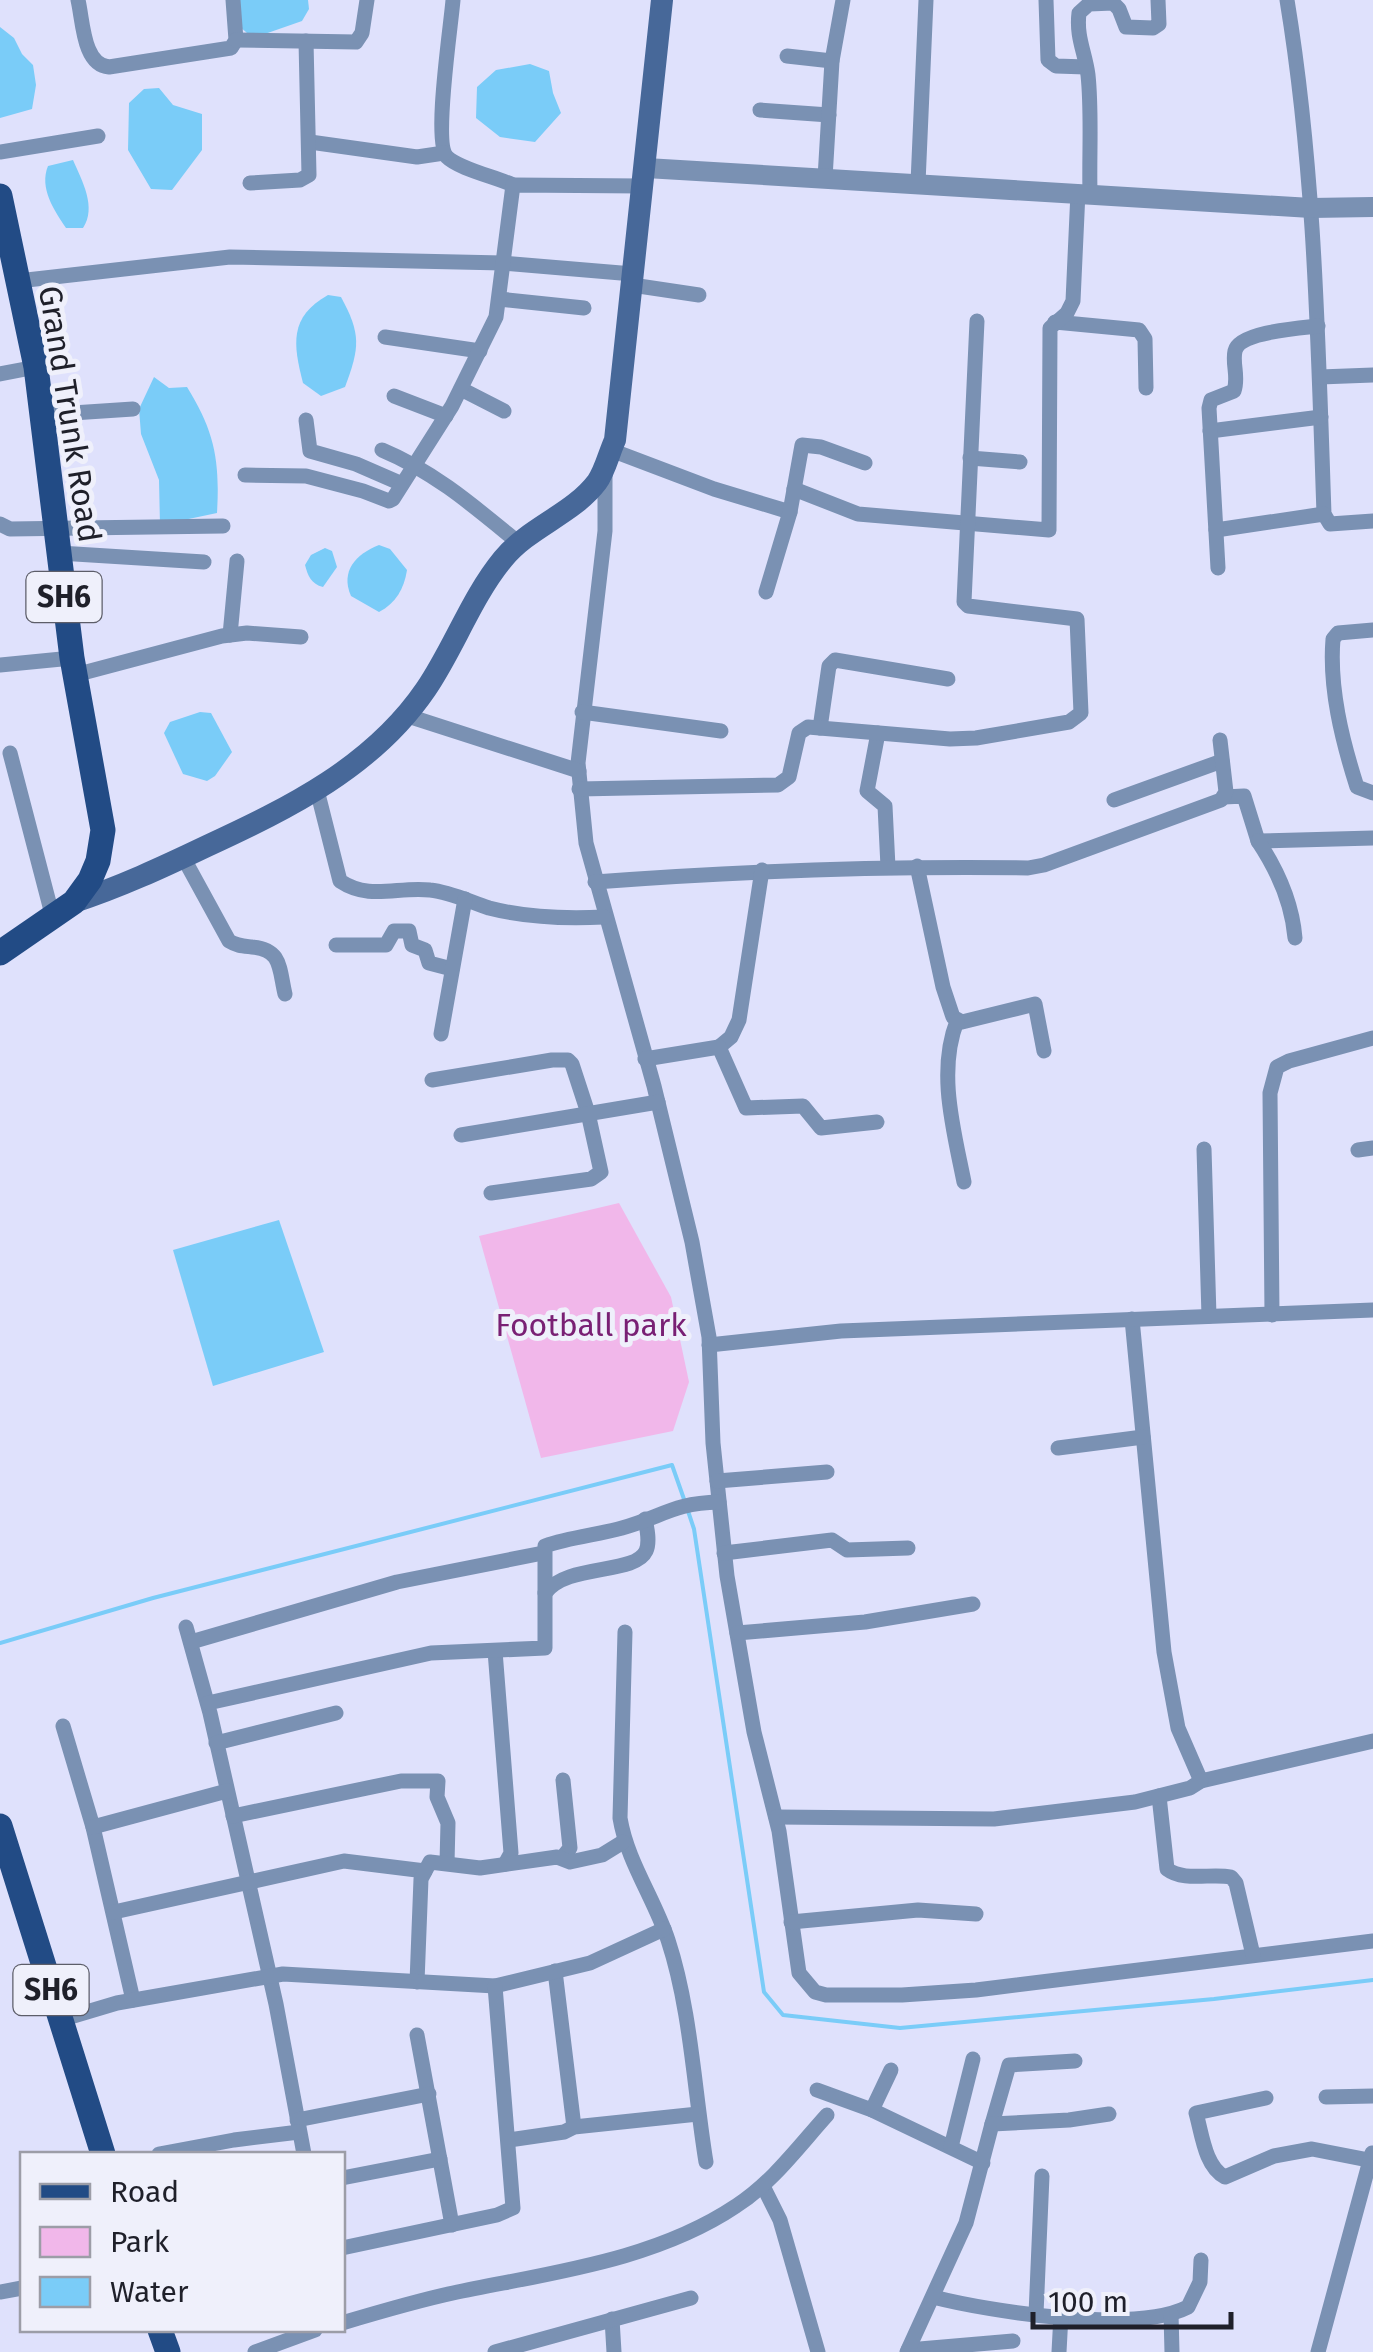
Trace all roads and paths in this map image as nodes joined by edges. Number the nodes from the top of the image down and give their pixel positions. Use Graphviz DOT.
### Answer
graph roads {
  1 [pos="78,0"];
  2 [pos="233,0"];
  3 [pos="367,0"];
  4 [pos="453,0"];
  5 [pos="662,0"];
  6 [pos="843,0"];
  7 [pos="926,0"];
  8 [pos="1046,0"];
  9 [pos="1158,0"];
  10 [pos="1286,0"];
  11 [pos="236,40"];
  12 [pos="306,41"];
  13 [pos="787,56"];
  14 [pos="832,61"];
  15 [pos="1086,67"];
  16 [pos="760,110"];
  17 [pos="829,115"];
  18 [pos="98,136"];
  19 [pos="310,142"];
  20 [pos="0,152"];
  21 [pos="444,153"];
  22 [pos="644,177"];
  23 [pos="825,178"];
  24 [pos="250,183"];
  25 [pos="918,183"];
  26 [pos="512,185"];
  27 [pos="1084,192"];
  28 [pos="0,196"];
  29 [pos="1373,207"];
  30 [pos="1312,208"];
  31 [pos="3,226"];
  32 [pos="503,263"];
  33 [pos="632,280"];
  34 [pos="18,281"];
  35 [pos="699,295"];
  36 [pos="498,299"];
  37 [pos="584,308"];
  38 [pos="977,321"];
  39 [pos="1053,322"];
  40 [pos="1318,326"];
  41 [pos="385,337"];
  42 [pos="480,350"];
  43 [pos="36,367"];
  44 [pos="0,374"];
  45 [pos="1373,375"];
  46 [pos="1320,378"];
  47 [pos="461,388"];
  48 [pos="1146,388"];
  49 [pos="394,396"];
  50 [pos="132,409"];
  51 [pos="504,411"];
  52 [pos="42,415"];
  53 [pos="446,416"];
  54 [pos="1321,417"];
  55 [pos="306,420"];
  56 [pos="1210,431"];
  57 [pos="382,450"];
  58 [pos="608,456"];
  59 [pos="970,458"];
  60 [pos="1020,462"];
  61 [pos="865,463"];
  62 [pos="414,464"];
  63 [pos="245,475"];
  64 [pos="402,484"];
  65 [pos="794,489"];
  66 [pos="790,512"];
  67 [pos="1324,514"];
  68 [pos="1373,521"];
  69 [pos="0,524"];
  70 [pos="967,525"];
  71 [pos="54,526"];
  72 [pos="223,526"];
  73 [pos="1216,530"];
  74 [pos="520,544"];
  75 [pos="59,553"];
  76 [pos="237,561"];
  77 [pos="204,562"];
  78 [pos="1218,568"];
  79 [pos="766,592"];
  80 [pos="1373,630"];
  81 [pos="230,635"];
  82 [pos="301,638"];
  83 [pos="0,665"];
  84 [pos="74,667"];
  85 [pos="948,680"];
  86 [pos="582,712"];
  87 [pos="404,715"];
  88 [pos="820,728"];
  89 [pos="721,731"];
  90 [pos="878,733"];
  91 [pos="1220,740"];
  92 [pos="10,754"];
  93 [pos="1222,761"];
  94 [pos="579,771"];
  95 [pos="579,789"];
  96 [pos="318,790"];
  97 [pos="1373,792"];
  98 [pos="1224,797"];
  99 [pos="1114,800"];
  100 [pos="1373,838"];
  101 [pos="1258,841"];
  102 [pos="183,858"];
  103 [pos="888,866"];
  104 [pos="917,866"];
  105 [pos="762,870"];
  106 [pos="595,882"];
  107 [pos="465,899"];
  108 [pos="64,910"];
  109 [pos="604,917"];
  110 [pos="1295,938"];
  111 [pos="336,946"];
  112 [pos="0,953"];
  113 [pos="452,969"];
  114 [pos="285,994"];
  115 [pos="957,1021"];
  116 [pos="441,1034"];
  117 [pos="1373,1038"];
  118 [pos="719,1048"];
  119 [pos="1044,1051"];
  120 [pos="645,1058"];
  121 [pos="432,1080"];
  122 [pos="658,1102"];
  123 [pos="588,1112"];
  124 [pos="877,1122"];
  125 [pos="461,1135"];
  126 [pos="1204,1149"];
  127 [pos="964,1182"];
  128 [pos="491,1193"];
  129 [pos="1373,1310"];
  130 [pos="1272,1315"];
  131 [pos="1209,1316"];
  132 [pos="1132,1319"];
  133 [pos="709,1344"];
  134 [pos="1143,1438"];
  135 [pos="1058,1448"];
  136 [pos="826,1472"];
  137 [pos="717,1481"];
  138 [pos="719,1502"];
  139 [pos="645,1518"];
  140 [pos="908,1548"];
  141 [pos="543,1553"];
  142 [pos="724,1553"];
  143 [pos="544,1593"];
  144 [pos="973,1604"];
  145 [pos="625,1632"];
  146 [pos="737,1633"];
  147 [pos="495,1650"];
  148 [pos="208,1703"];
  149 [pos="336,1713"];
  150 [pos="62,1726"];
  151 [pos="1373,1741"];
  152 [pos="216,1744"];
  153 [pos="563,1780"];
  154 [pos="1202,1781"];
  155 [pos="226,1791"];
  156 [pos="1158,1796"];
  157 [pos="233,1816"];
  158 [pos="776,1817"];
  159 [pos="0,1826"];
  160 [pos="92,1827"];
  161 [pos="623,1842"];
  162 [pos="562,1858"];
  163 [pos="447,1863"];
  164 [pos="505,1864"];
  165 [pos="425,1871"];
  166 [pos="248,1882"];
  167 [pos="114,1912"];
  168 [pos="976,1914"];
  169 [pos="791,1922"];
  170 [pos="664,1929"];
  171 [pos="1373,1941"];
  172 [pos="1253,1955"];
  173 [pos="555,1971"];
  174 [pos="269,1977"];
  175 [pos="417,1982"];
  176 [pos="496,1986"];
  177 [pos="133,2000"];
  178 [pos="60,2020"];
  179 [pos="417,2035"];
  180 [pos="973,2058"];
  181 [pos="1076,2061"];
  182 [pos="892,2070"];
  183 [pos="817,2090"];
  184 [pos="428,2094"];
  185 [pos="1373,2096"];
  186 [pos="1326,2097"];
  187 [pos="1266,2098"];
  188 [pos="872,2110"];
  189 [pos="698,2114"];
  190 [pos="828,2114"];
  191 [pos="1109,2114"];
  192 [pos="992,2124"];
  193 [pos="298,2126"];
  194 [pos="574,2127"];
  195 [pos="509,2140"];
  196 [pos="950,2147"];
  197 [pos="102,2152"];
  198 [pos="169,2152"];
  199 [pos="304,2152"];
  200 [pos="1372,2158"];
  201 [pos="440,2159"];
  202 [pos="706,2162"];
  203 [pos="984,2163"];
  204 [pos="1042,2176"];
  205 [pos="345,2177"];
  206 [pos="763,2186"];
  207 [pos="452,2225"];
  208 [pos="345,2247"];
  209 [pos="1201,2260"];
  210 [pos="933,2297"];
  211 [pos="692,2298"];
  212 [pos="1036,2314"];
  213 [pos="1172,2314"];
  214 [pos="1061,2316"];
  215 [pos="612,2320"];
  216 [pos="345,2322"];
  217 [pos="310,2332"];
  218 [pos="1013,2341"];
  219 [pos="907,2351"];
  220 [pos="255,2352"];
  221 [pos="494,2352"];
  222 [pos="614,2352"];
  223 [pos="818,2352"];
  224 [pos="1058,2352"];
  225 [pos="1172,2352"];
  226 [pos="1318,2352"];
  1 -- 11 [label="street"];
  2 -- 11 [label="street"];
  3 -- 12 [label="street"];
  4 -- 21 [label="street"];
  5 -- 22 [label="main road"];
  6 -- 14 [label="street"];
  7 -- 25 [label="street"];
  8 -- 15 [label="street"];
  9 -- 15 [label="street"];
  10 -- 30 [label="street"];
  11 -- 12 [label="street"];
  12 -- 19 [label="street"];
  13 -- 14 [label="street"];
  14 -- 17 [label="street"];
  15 -- 27 [label="street"];
  16 -- 17 [label="street"];
  17 -- 23 [label="street"];
  18 -- 20 [label="street"];
  19 -- 21 [label="street"];
  19 -- 24 [label="street"];
  21 -- 26 [label="street"];
  22 -- 23 [label="street"];
  22 -- 26 [label="street"];
  22 -- 33 [label="main road"];
  23 -- 25 [label="street"];
  25 -- 27 [label="street"];
  26 -- 32 [label="street"];
  27 -- 30 [label="street"];
  27 -- 39 [label="street"];
  28 -- 31 [label="main road, Grand Trunk Road / SH6"];
  29 -- 30 [label="street"];
  30 -- 40 [label="street"];
  31 -- 34 [label="main road, Grand Trunk Road / SH6"];
  32 -- 33 [label="street"];
  32 -- 34 [label="street"];
  32 -- 36 [label="street"];
  33 -- 35 [label="street"];
  33 -- 58 [label="main road"];
  34 -- 43 [label="main road, Grand Trunk Road / SH6"];
  36 -- 37 [label="street"];
  36 -- 42 [label="street"];
  38 -- 59 [label="street"];
  39 -- 48 [label="street"];
  39 -- 70 [label="street"];
  40 -- 46 [label="street"];
  40 -- 56 [label="street"];
  41 -- 42 [label="street"];
  42 -- 47 [label="street"];
  43 -- 44 [label="street"];
  43 -- 52 [label="main road, Grand Trunk Road / SH6"];
  45 -- 46 [label="street"];
  46 -- 54 [label="street"];
  47 -- 51 [label="street"];
  47 -- 53 [label="street"];
  49 -- 53 [label="street"];
  50 -- 52 [label="street"];
  52 -- 71 [label="main road, Grand Trunk Road / SH6"];
  53 -- 62 [label="street"];
  54 -- 56 [label="street"];
  54 -- 67 [label="street"];
  55 -- 64 [label="street"];
  56 -- 73 [label="street"];
  57 -- 62 [label="street"];
  58 -- 66 [label="street"];
  58 -- 74 [label="main road"];
  58 -- 86 [label="street"];
  59 -- 60 [label="street"];
  59 -- 70 [label="street"];
  61 -- 65 [label="street"];
  62 -- 64 [label="street"];
  62 -- 74 [label="street"];
  63 -- 64 [label="street"];
  65 -- 66 [label="street"];
  65 -- 70 [label="street"];
  66 -- 79 [label="street"];
  67 -- 68 [label="street"];
  67 -- 73 [label="street"];
  69 -- 71 [label="street"];
  70 -- 90 [label="street"];
  71 -- 72 [label="street"];
  71 -- 75 [label="main road, Grand Trunk Road / SH6"];
  73 -- 78 [label="street"];
  74 -- 87 [label="main road"];
  75 -- 77 [label="street"];
  75 -- 84 [label="main road, Grand Trunk Road / SH6"];
  76 -- 81 [label="street"];
  80 -- 97 [label="street"];
  81 -- 82 [label="street"];
  81 -- 84 [label="street"];
  83 -- 84 [label="street"];
  84 -- 108 [label="main road, Grand Trunk Road / SH6"];
  85 -- 88 [label="street"];
  86 -- 89 [label="street"];
  86 -- 94 [label="street"];
  87 -- 94 [label="street"];
  87 -- 96 [label="main road"];
  88 -- 90 [label="street"];
  88 -- 95 [label="street"];
  90 -- 103 [label="street"];
  91 -- 93 [label="street"];
  92 -- 108 [label="street"];
  93 -- 98 [label="street"];
  93 -- 99 [label="street"];
  94 -- 95 [label="street"];
  95 -- 106 [label="street"];
  96 -- 102 [label="main road"];
  96 -- 107 [label="street"];
  98 -- 101 [label="street"];
  98 -- 104 [label="street"];
  100 -- 101 [label="street"];
  101 -- 110 [label="street"];
  102 -- 108 [label="main road"];
  102 -- 114 [label="street"];
  103 -- 104 [label="street"];
  103 -- 105 [label="street"];
  104 -- 115 [label="street"];
  105 -- 106 [label="street"];
  105 -- 118 [label="street"];
  106 -- 109 [label="street"];
  107 -- 109 [label="street"];
  107 -- 113 [label="street"];
  108 -- 112 [label="main road, Grand Trunk Road / SH6"];
  109 -- 120 [label="street"];
  111 -- 113 [label="street"];
  113 -- 116 [label="street"];
  115 -- 119 [label="street"];
  115 -- 127 [label="street"];
  117 -- 130 [label="street"];
  118 -- 120 [label="street"];
  118 -- 124 [label="street"];
  120 -- 122 [label="street"];
  121 -- 123 [label="street"];
  122 -- 123 [label="street"];
  122 -- 133 [label="street"];
  123 -- 125 [label="street"];
  123 -- 128 [label="street"];
  126 -- 131 [label="street"];
  129 -- 130 [label="street"];
  130 -- 131 [label="street"];
  131 -- 132 [label="street"];
  132 -- 133 [label="street"];
  132 -- 134 [label="street"];
  133 -- 137 [label="street"];
  134 -- 135 [label="street"];
  134 -- 154 [label="street"];
  136 -- 137 [label="street"];
  137 -- 138 [label="street"];
  138 -- 139 [label="street"];
  138 -- 142 [label="street"];
  139 -- 141 [label="street"];
  139 -- 143 [label="street"];
  140 -- 142 [label="street"];
  141 -- 143 [label="street"];
  141 -- 148 [label="street"];
  142 -- 146 [label="street"];
  143 -- 147 [label="street"];
  144 -- 146 [label="street"];
  145 -- 161 [label="street"];
  146 -- 158 [label="street"];
  147 -- 148 [label="street"];
  147 -- 164 [label="street"];
  148 -- 152 [label="street"];
  149 -- 152 [label="street"];
  150 -- 160 [label="street"];
  151 -- 154 [label="street"];
  152 -- 155 [label="street"];
  153 -- 162 [label="street"];
  154 -- 156 [label="street"];
  155 -- 157 [label="street"];
  155 -- 160 [label="street"];
  156 -- 158 [label="street"];
  156 -- 172 [label="street"];
  157 -- 163 [label="street"];
  157 -- 166 [label="street"];
  158 -- 169 [label="street"];
  159 -- 178 [label="main road, SH6"];
  160 -- 167 [label="street"];
  161 -- 162 [label="street"];
  161 -- 170 [label="street"];
  162 -- 164 [label="street"];
  163 -- 164 [label="street"];
  163 -- 165 [label="street"];
  165 -- 166 [label="street"];
  165 -- 175 [label="street"];
  166 -- 167 [label="street"];
  166 -- 174 [label="street"];
  167 -- 177 [label="street"];
  168 -- 169 [label="street"];
  169 -- 172 [label="street"];
  170 -- 173 [label="street"];
  170 -- 189 [label="street"];
  171 -- 172 [label="street"];
  173 -- 176 [label="street"];
  173 -- 194 [label="street"];
  174 -- 175 [label="street"];
  174 -- 177 [label="street"];
  174 -- 193 [label="street"];
  175 -- 176 [label="street"];
  176 -- 195 [label="street"];
  177 -- 178 [label="street"];
  178 -- 197 [label="main road, SH6"];
  179 -- 184 [label="street"];
  180 -- 196 [label="street"];
  181 -- 192 [label="street"];
  182 -- 188 [label="street"];
  183 -- 188 [label="street"];
  184 -- 193 [label="street"];
  184 -- 201 [label="street"];
  185 -- 186 [label="street"];
  187 -- 200 [label="street"];
  188 -- 196 [label="street"];
  189 -- 194 [label="street"];
  189 -- 202 [label="street"];
  190 -- 206 [label="street"];
  191 -- 192 [label="street"];
  192 -- 203 [label="street"];
  193 -- 198 [label="street"];
  193 -- 199 [label="street"];
  194 -- 195 [label="street"];
  195 -- 207 [label="street"];
  196 -- 203 [label="street"];
  200 -- 226 [label="street"];
  201 -- 205 [label="street"];
  201 -- 207 [label="street"];
  203 -- 210 [label="street"];
  204 -- 212 [label="street"];
  206 -- 216 [label="street"];
  206 -- 223 [label="street"];
  207 -- 208 [label="street"];
  209 -- 213 [label="street"];
  210 -- 212 [label="street"];
  210 -- 219 [label="street"];
  211 -- 215 [label="street"];
  212 -- 214 [label="street"];
  213 -- 214 [label="street"];
  213 -- 225 [label="street"];
  214 -- 224 [label="street"];
  215 -- 221 [label="street"];
  215 -- 222 [label="street"];
  217 -- 220 [label="street"];
  218 -- 219 [label="street"];
}
